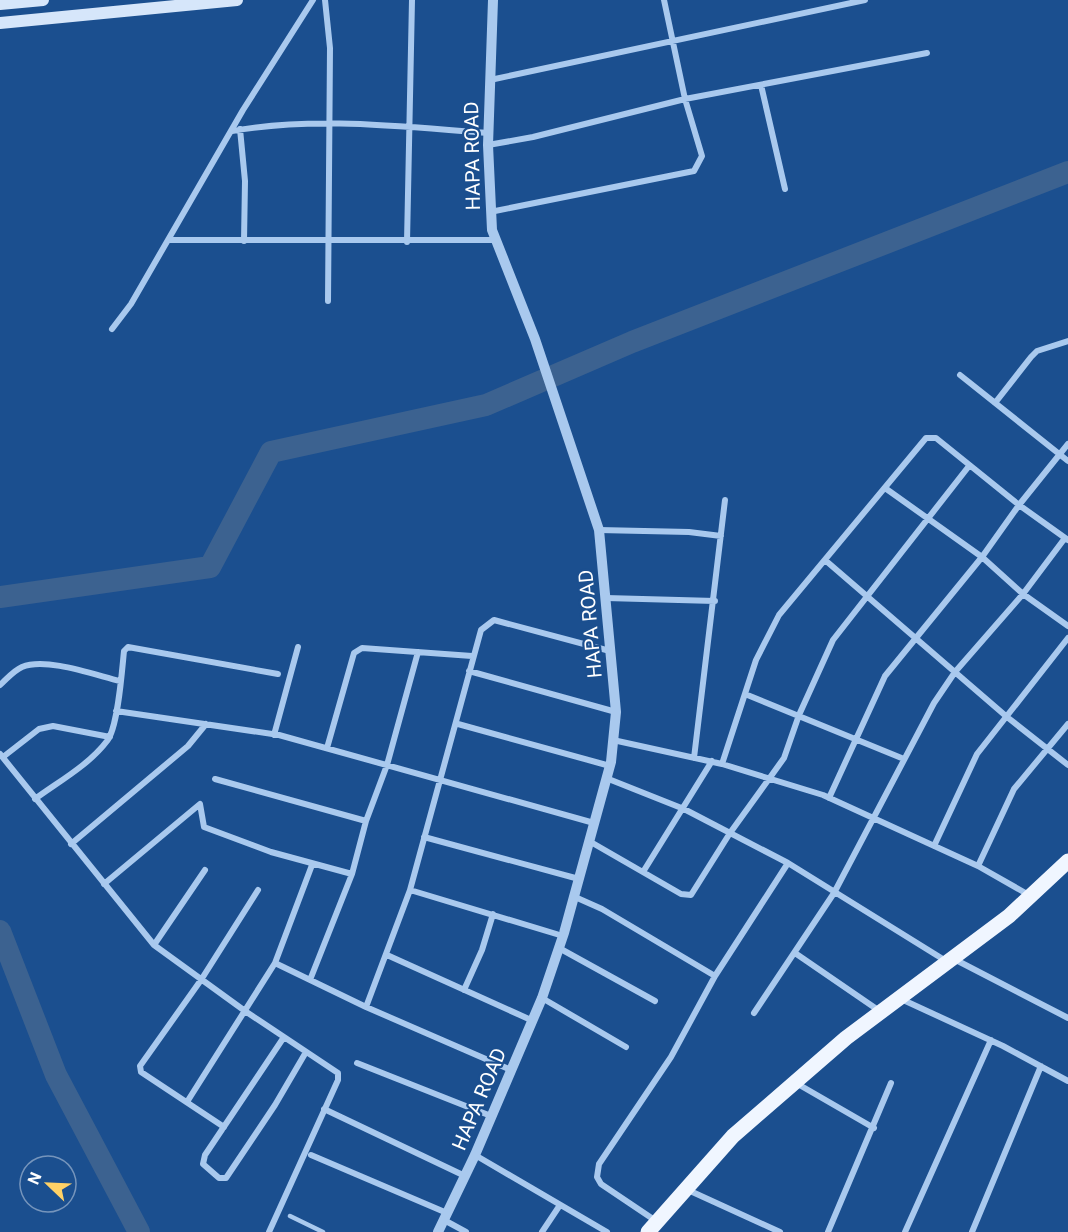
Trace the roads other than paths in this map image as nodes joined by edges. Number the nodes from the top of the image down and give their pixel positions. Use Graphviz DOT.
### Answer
graph roads {
  1 [pos="43,0"];
  2 [pos="237,0"];
  3 [pos="313,0"];
  4 [pos="325,0"];
  5 [pos="412,0"];
  6 [pos="493,0"];
  7 [pos="664,0"];
  8 [pos="865,0"];
  9 [pos="0,4"];
  10 [pos="0,22"];
  11 [pos="673,40"];
  12 [pos="927,53"];
  13 [pos="489,80"];
  14 [pos="761,85"];
  15 [pos="685,99"];
  16 [pos="330,124"];
  17 [pos="410,127"];
  18 [pos="240,129"];
  19 [pos="232,131"];
  20 [pos="489,133"];
  21 [pos="488,145"];
  22 [pos="785,189"];
  23 [pos="490,212"];
  24 [pos="168,240"];
  25 [pos="495,240"];
  26 [pos="244,241"];
  27 [pos="328,241"];
  28 [pos="407,242"];
  29 [pos="328,301"];
  30 [pos="112,329"];
  31 [pos="1068,341"];
  32 [pos="960,375"];
  33 [pos="995,403"];
  34 [pos="1068,444"];
  35 [pos="1060,455"];
  36 [pos="1068,461"];
  37 [pos="969,466"];
  38 [pos="885,488"];
  39 [pos="725,500"];
  40 [pos="1018,505"];
  41 [pos="928,519"];
  42 [pos="599,530"];
  43 [pos="721,536"];
  44 [pos="1066,539"];
  45 [pos="982,557"];
  46 [pos="825,560"];
  47 [pos="1023,594"];
  48 [pos="866,595"];
  49 [pos="606,598"];
  50 [pos="715,601"];
  51 [pos="1068,626"];
  52 [pos="915,638"];
  53 [pos="1068,638"];
  54 [pos="298,647"];
  55 [pos="610,651"];
  56 [pos="418,652"];
  57 [pos="472,656"];
  58 [pos="469,671"];
  59 [pos="955,672"];
  60 [pos="278,674"];
  61 [pos="120,681"];
  62 [pos="0,685"];
  63 [pos="745,694"];
  64 [pos="116,711"];
  65 [pos="616,712"];
  66 [pos="799,716"];
  67 [pos="1006,717"];
  68 [pos="206,724"];
  69 [pos="458,724"];
  70 [pos="1068,724"];
  71 [pos="274,735"];
  72 [pos="110,737"];
  73 [pos="855,738"];
  74 [pos="613,740"];
  75 [pos="327,748"];
  76 [pos="1048,748"];
  77 [pos="1,756"];
  78 [pos="694,758"];
  79 [pos="904,759"];
  80 [pos="712,762"];
  81 [pos="722,764"];
  82 [pos="387,765"];
  83 [pos="1068,765"];
  84 [pos="610,766"];
  85 [pos="770,777"];
  86 [pos="606,778"];
  87 [pos="214,779"];
  88 [pos="439,781"];
  89 [pos="830,798"];
  90 [pos="35,799"];
  91 [pos="684,809"];
  92 [pos="873,818"];
  93 [pos="366,821"];
  94 [pos="594,823"];
  95 [pos="730,833"];
  96 [pos="424,837"];
  97 [pos="589,842"];
  98 [pos="71,844"];
  99 [pos="934,846"];
  100 [pos="1068,861"];
  101 [pos="788,863"];
  102 [pos="312,865"];
  103 [pos="978,866"];
  104 [pos="205,870"];
  105 [pos="643,872"];
  106 [pos="352,874"];
  107 [pos="579,879"];
  108 [pos="104,884"];
  109 [pos="258,890"];
  110 [pos="410,890"];
  111 [pos="835,891"];
  112 [pos="1031,896"];
  113 [pos="575,897"];
  114 [pos="493,914"];
  115 [pos="563,936"];
  116 [pos="154,945"];
  117 [pos="559,948"];
  118 [pos="795,953"];
  119 [pos="387,955"];
  120 [pos="952,961"];
  121 [pos="275,963"];
  122 [pos="715,976"];
  123 [pos="201,980"];
  124 [pos="310,980"];
  125 [pos="464,990"];
  126 [pos="542,998"];
  127 [pos="900,999"];
  128 [pos="655,1001"];
  129 [pos="366,1007"];
  130 [pos="245,1011"];
  131 [pos="882,1012"];
  132 [pos="754,1013"];
  133 [pos="1068,1018"];
  134 [pos="531,1020"];
  135 [pos="284,1037"];
  136 [pos="991,1040"];
  137 [pos="626,1047"];
  138 [pos="306,1052"];
  139 [pos="357,1063"];
  140 [pos="1041,1066"];
  141 [pos="511,1070"];
  142 [pos="1068,1081"];
  143 [pos="794,1082"];
  144 [pos="891,1083"];
  145 [pos="187,1102"];
  146 [pos="324,1109"];
  147 [pos="491,1116"];
  148 [pos="224,1127"];
  149 [pos="874,1128"];
  150 [pos="311,1155"];
  151 [pos="475,1155"];
  152 [pos="465,1176"];
  153 [pos="687,1189"];
  154 [pos="560,1205"];
  155 [pos="290,1216"];
  156 [pos="446,1216"];
  157 [pos="652,1227"];
  158 [pos="269,1232"];
  159 [pos="323,1232"];
  160 [pos="438,1232"];
  161 [pos="466,1232"];
  162 [pos="542,1232"];
  163 [pos="607,1232"];
  164 [pos="780,1232"];
  165 [pos="828,1232"];
  166 [pos="905,1232"];
  167 [pos="972,1232"];
  1 -- 9 [label="main road"];
  2 -- 10 [label="main road"];
  3 -- 19 [label="street"];
  4 -- 16 [label="street"];
  5 -- 17 [label="street"];
  6 -- 13 [label="street, HAPA ROAD"];
  7 -- 11 [label="street"];
  8 -- 11 [label="street"];
  11 -- 13 [label="street"];
  11 -- 15 [label="street"];
  12 -- 14 [label="street"];
  13 -- 20 [label="street, HAPA ROAD"];
  14 -- 15 [label="street"];
  14 -- 22 [label="street"];
  15 -- 21 [label="street"];
  15 -- 23 [label="street"];
  16 -- 17 [label="street"];
  16 -- 18 [label="street"];
  16 -- 27 [label="street"];
  17 -- 20 [label="street"];
  17 -- 28 [label="street"];
  18 -- 19 [label="street"];
  18 -- 26 [label="street"];
  19 -- 24 [label="street"];
  20 -- 21 [label="street, HAPA ROAD"];
  21 -- 23 [label="street, HAPA ROAD"];
  23 -- 25 [label="street, HAPA ROAD"];
  24 -- 26 [label="street"];
  24 -- 30 [label="street"];
  25 -- 28 [label="street"];
  25 -- 42 [label="street, HAPA ROAD"];
  26 -- 27 [label="street"];
  27 -- 28 [label="street"];
  27 -- 29 [label="street"];
  31 -- 33 [label="street"];
  32 -- 33 [label="street"];
  33 -- 35 [label="street"];
  34 -- 35 [label="street"];
  35 -- 36 [label="street"];
  35 -- 40 [label="street"];
  37 -- 38 [label="street"];
  37 -- 40 [label="street"];
  37 -- 41 [label="street"];
  38 -- 41 [label="street"];
  38 -- 46 [label="street"];
  39 -- 43 [label="street"];
  40 -- 44 [label="street"];
  40 -- 45 [label="street"];
  41 -- 45 [label="street"];
  41 -- 48 [label="street"];
  42 -- 43 [label="street"];
  42 -- 49 [label="street, HAPA ROAD"];
  43 -- 50 [label="street"];
  44 -- 47 [label="street"];
  45 -- 47 [label="street"];
  45 -- 52 [label="street"];
  46 -- 48 [label="street"];
  46 -- 63 [label="street"];
  47 -- 51 [label="street"];
  47 -- 59 [label="street"];
  48 -- 52 [label="street"];
  48 -- 66 [label="street"];
  49 -- 50 [label="street"];
  49 -- 55 [label="street, HAPA ROAD"];
  50 -- 78 [label="street"];
  52 -- 59 [label="street"];
  52 -- 73 [label="street"];
  53 -- 67 [label="street"];
  54 -- 71 [label="street"];
  55 -- 57 [label="street"];
  55 -- 65 [label="street, HAPA ROAD"];
  56 -- 57 [label="street"];
  56 -- 75 [label="street"];
  56 -- 82 [label="street"];
  57 -- 58 [label="street"];
  58 -- 65 [label="street"];
  58 -- 69 [label="street"];
  59 -- 67 [label="street"];
  59 -- 79 [label="street"];
  60 -- 61 [label="street"];
  61 -- 62 [label="street"];
  61 -- 64 [label="street"];
  63 -- 66 [label="street"];
  63 -- 81 [label="street"];
  64 -- 68 [label="street"];
  64 -- 72 [label="street"];
  65 -- 74 [label="street, HAPA ROAD"];
  66 -- 73 [label="street"];
  66 -- 85 [label="street"];
  67 -- 76 [label="street"];
  67 -- 99 [label="street"];
  68 -- 71 [label="street"];
  68 -- 98 [label="street"];
  69 -- 84 [label="street"];
  69 -- 88 [label="street"];
  70 -- 76 [label="street"];
  71 -- 75 [label="street"];
  72 -- 77 [label="street"];
  72 -- 90 [label="street"];
  73 -- 79 [label="street"];
  73 -- 89 [label="street"];
  74 -- 78 [label="street"];
  74 -- 84 [label="street, HAPA ROAD"];
  75 -- 82 [label="street"];
  76 -- 83 [label="street"];
  76 -- 103 [label="street"];
  77 -- 90 [label="street"];
  78 -- 80 [label="street"];
  79 -- 92 [label="street"];
  80 -- 81 [label="street"];
  80 -- 91 [label="street"];
  81 -- 85 [label="street"];
  82 -- 88 [label="street"];
  82 -- 93 [label="street"];
  84 -- 86 [label="street, HAPA ROAD"];
  85 -- 89 [label="street"];
  85 -- 95 [label="street"];
  86 -- 91 [label="street"];
  86 -- 94 [label="street, HAPA ROAD"];
  87 -- 93 [label="street"];
  88 -- 94 [label="street"];
  88 -- 96 [label="street"];
  89 -- 92 [label="street"];
  90 -- 98 [label="street"];
  91 -- 95 [label="street"];
  91 -- 105 [label="street"];
  92 -- 99 [label="street"];
  92 -- 111 [label="street"];
  93 -- 106 [label="street"];
  94 -- 97 [label="street, HAPA ROAD"];
  95 -- 101 [label="street"];
  95 -- 105 [label="street"];
  96 -- 107 [label="street"];
  96 -- 110 [label="street"];
  97 -- 105 [label="street"];
  97 -- 107 [label="street, HAPA ROAD"];
  98 -- 108 [label="street"];
  99 -- 103 [label="street"];
  100 -- 112 [label="main road"];
  101 -- 111 [label="street"];
  101 -- 122 [label="street"];
  102 -- 106 [label="street"];
  102 -- 108 [label="street"];
  102 -- 121 [label="street"];
  103 -- 112 [label="street"];
  104 -- 116 [label="street"];
  106 -- 124 [label="street"];
  107 -- 113 [label="street, HAPA ROAD"];
  108 -- 116 [label="street"];
  109 -- 123 [label="street"];
  110 -- 114 [label="street"];
  110 -- 119 [label="street"];
  111 -- 118 [label="street"];
  111 -- 120 [label="street"];
  112 -- 120 [label="main road"];
  113 -- 115 [label="street, HAPA ROAD"];
  113 -- 122 [label="street"];
  114 -- 115 [label="street"];
  114 -- 125 [label="street"];
  115 -- 117 [label="street, HAPA ROAD"];
  116 -- 123 [label="street"];
  117 -- 126 [label="street, HAPA ROAD"];
  117 -- 128 [label="street"];
  118 -- 131 [label="street"];
  118 -- 132 [label="street"];
  119 -- 125 [label="street"];
  119 -- 129 [label="street"];
  120 -- 127 [label="main road"];
  120 -- 133 [label="street"];
  121 -- 124 [label="street"];
  121 -- 130 [label="street"];
  122 -- 157 [label="street"];
  123 -- 130 [label="street"];
  123 -- 145 [label="street"];
  124 -- 129 [label="street"];
  125 -- 134 [label="street"];
  126 -- 134 [label="street, HAPA ROAD"];
  126 -- 137 [label="street"];
  127 -- 131 [label="main road"];
  127 -- 136 [label="street"];
  129 -- 141 [label="street"];
  130 -- 135 [label="street"];
  130 -- 145 [label="street"];
  131 -- 143 [label="main road"];
  134 -- 141 [label="street, HAPA ROAD"];
  135 -- 138 [label="street"];
  135 -- 148 [label="street"];
  136 -- 140 [label="street"];
  136 -- 166 [label="street"];
  138 -- 146 [label="street"];
  138 -- 148 [label="street"];
  139 -- 147 [label="street"];
  140 -- 142 [label="street"];
  140 -- 167 [label="street"];
  141 -- 147 [label="street, HAPA ROAD"];
  143 -- 149 [label="street"];
  143 -- 153 [label="main road"];
  144 -- 149 [label="street"];
  145 -- 148 [label="street"];
  146 -- 152 [label="street"];
  146 -- 158 [label="street"];
  147 -- 151 [label="street, HAPA ROAD"];
  149 -- 165 [label="street"];
  150 -- 156 [label="street"];
  151 -- 152 [label="street, HAPA ROAD"];
  151 -- 154 [label="street"];
  152 -- 156 [label="street, HAPA ROAD"];
  153 -- 157 [label="main road"];
  153 -- 164 [label="street"];
  154 -- 162 [label="street"];
  154 -- 163 [label="street"];
  155 -- 159 [label="lane"];
  156 -- 160 [label="street, HAPA ROAD"];
  156 -- 161 [label="street"];
}
